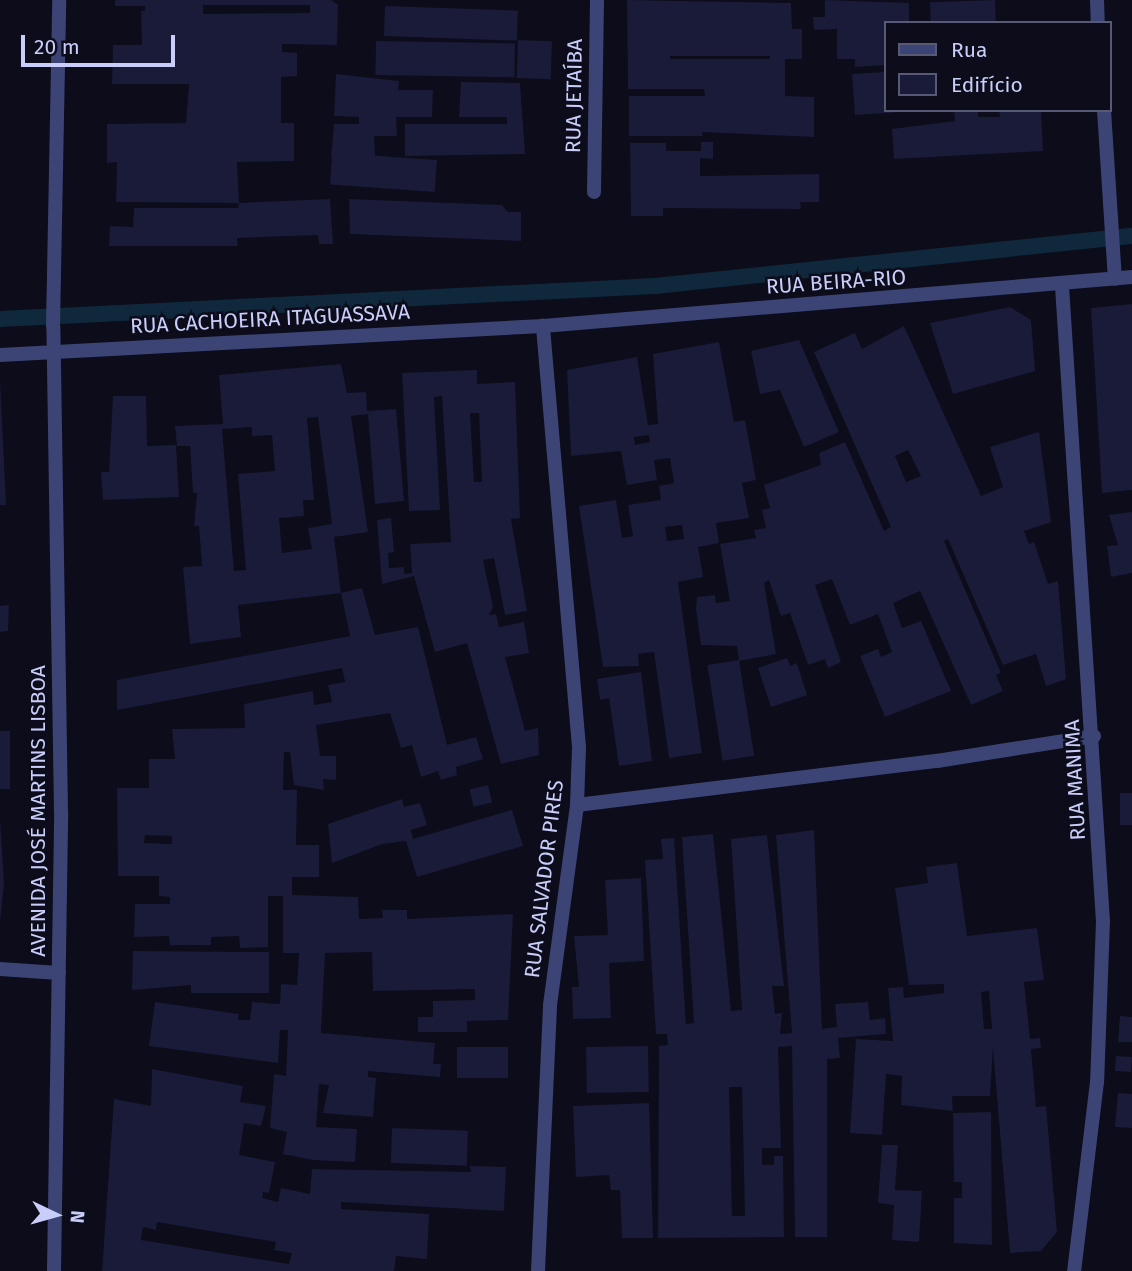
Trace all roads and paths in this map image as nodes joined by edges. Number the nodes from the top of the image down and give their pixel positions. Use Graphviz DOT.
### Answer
graph roads {
  1 [pos="59,0"];
  2 [pos="597,0"];
  3 [pos="1097,0"];
  4 [pos="1098,21"];
  5 [pos="1104,112"];
  6 [pos="594,192"];
  7 [pos="1132,277"];
  8 [pos="1115,279"];
  9 [pos="1062,286"];
  10 [pos="543,326"];
  11 [pos="54,350"];
  12 [pos="0,355"];
  13 [pos="1094,736"];
  14 [pos="577,805"];
  15 [pos="0,969"];
  16 [pos="59,973"];
  17 [pos="54,1271"];
  18 [pos="538,1271"];
  19 [pos="1074,1271"];
  1 -- 11 [label="street, AVENIDA JOSÉ MARTINS LISBOA"];
  2 -- 6 [label="street, RUA JETAÍBA"];
  3 -- 4 [label="street"];
  5 -- 8 [label="street"];
  7 -- 8 [label="street, RUA BEIRA-RIO"];
  8 -- 9 [label="street, RUA BEIRA-RIO"];
  9 -- 10 [label="street, RUA BEIRA-RIO"];
  9 -- 13 [label="street, RUA MANIMA"];
  10 -- 11 [label="street, RUA CACHOEIRA ITAGUASSAVA"];
  10 -- 14 [label="street, RUA SALVADOR PIRES"];
  11 -- 12 [label="street, RUA CACHOEIRA ITAGUASSAVA"];
  11 -- 16 [label="street, AVENIDA JOSÉ MARTINS LISBOA"];
  13 -- 14 [label="street"];
  13 -- 19 [label="street, RUA MANIMA"];
  14 -- 18 [label="street, RUA SALVADOR PIRES"];
  15 -- 16 [label="street"];
  16 -- 17 [label="street, AVENIDA JOSÉ MARTINS LISBOA"];
}
